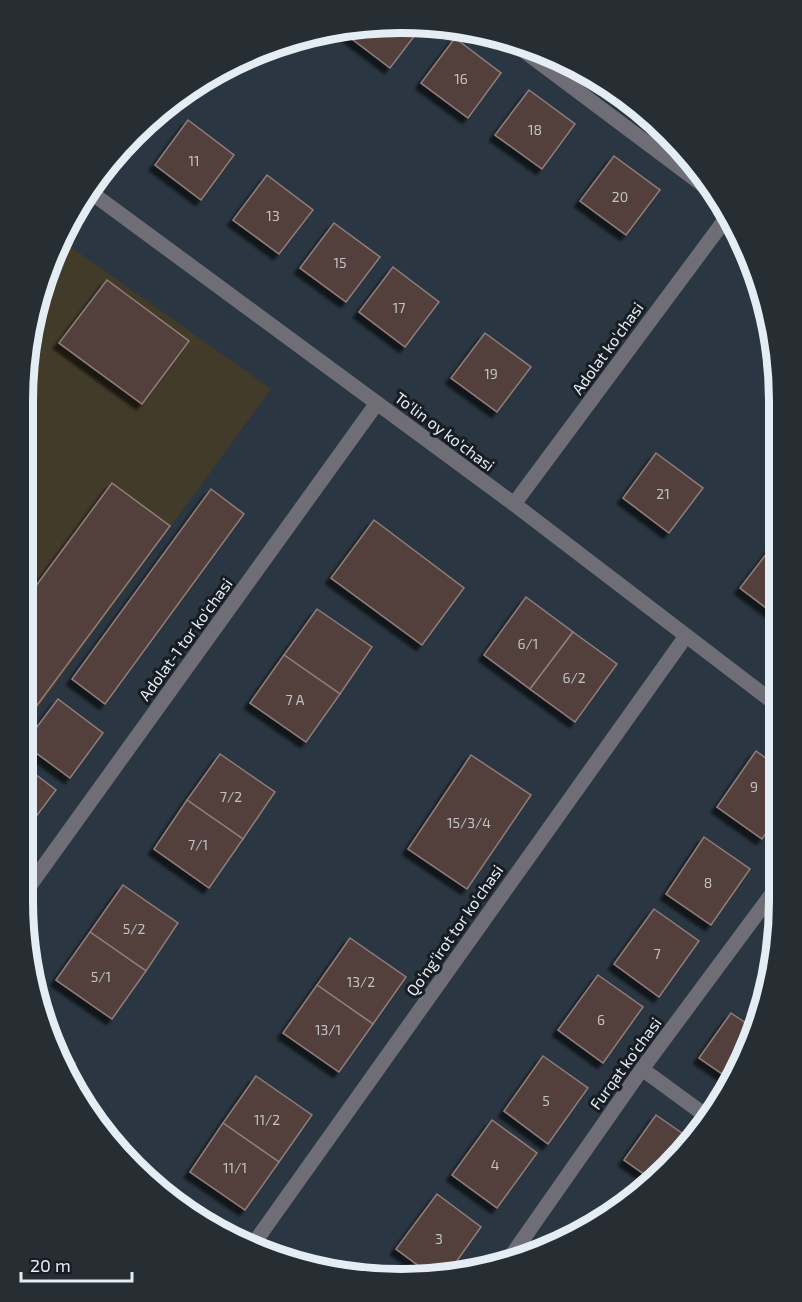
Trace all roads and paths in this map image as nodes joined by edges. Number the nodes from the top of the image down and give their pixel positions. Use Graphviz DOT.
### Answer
graph roads {
  1 [pos="534,58"];
  2 [pos="694,178"];
  3 [pos="96,196"];
  4 [pos="723,222"];
  5 [pos="377,403"];
  6 [pos="514,504"];
  7 [pos="686,636"];
  8 [pos="769,699"];
  9 [pos="33,880"];
  10 [pos="769,898"];
  11 [pos="642,1069"];
  12 [pos="702,1113"];
  13 [pos="257,1239"];
  14 [pos="515,1250"];
  1 -- 2 [label="street"];
  3 -- 5 [label="street, To'lin oy ko'chasi"];
  4 -- 6 [label="street, Adolat ko'chasi"];
  5 -- 6 [label="street, To'lin oy ko'chasi"];
  5 -- 9 [label="street, Adolat-1 tor ko'chasi"];
  6 -- 7 [label="street, To'lin oy ko'chasi"];
  7 -- 8 [label="street, To'lin oy ko'chasi"];
  7 -- 13 [label="street, Qo'ng'irot tor ko'chasi"];
  10 -- 11 [label="street, Furqat ko'chasi"];
  11 -- 12 [label="street"];
  11 -- 14 [label="street, Furqat ko'chasi"];
}
